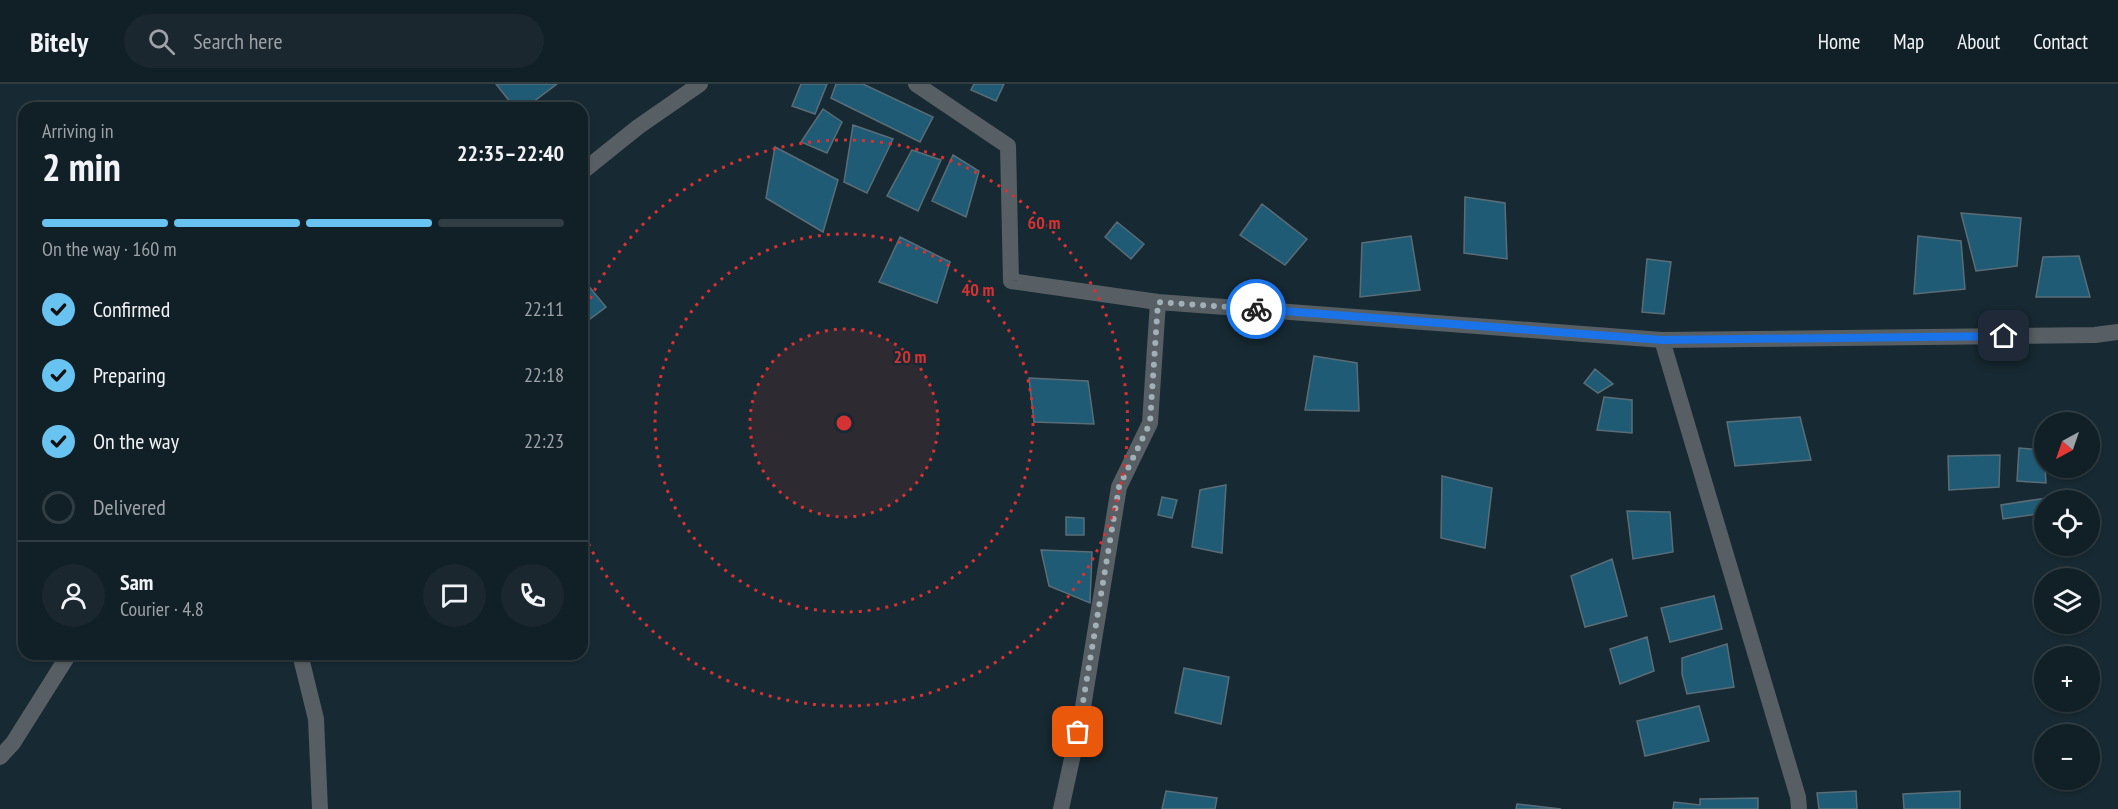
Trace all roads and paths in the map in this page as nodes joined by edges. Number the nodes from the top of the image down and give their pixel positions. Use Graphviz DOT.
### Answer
graph roads {
  1 [pos="700,84"];
  2 [pos="916,84"];
  3 [pos="588,167"];
  4 [pos="1158,302"];
  5 [pos="2118,332"];
  6 [pos="1662,340"];
  7 [pos="65,660"];
  8 [pos="301,660"];
  9 [pos="0,757"];
  10 [pos="320,809"];
  11 [pos="1061,809"];
  12 [pos="1800,809"];
  1 -- 3 [label="street"];
  2 -- 4 [label="street"];
  4 -- 6 [label="street"];
  4 -- 11 [label="street"];
  5 -- 6 [label="street"];
  6 -- 12 [label="street"];
  7 -- 9 [label="street"];
  8 -- 10 [label="street"];
}
